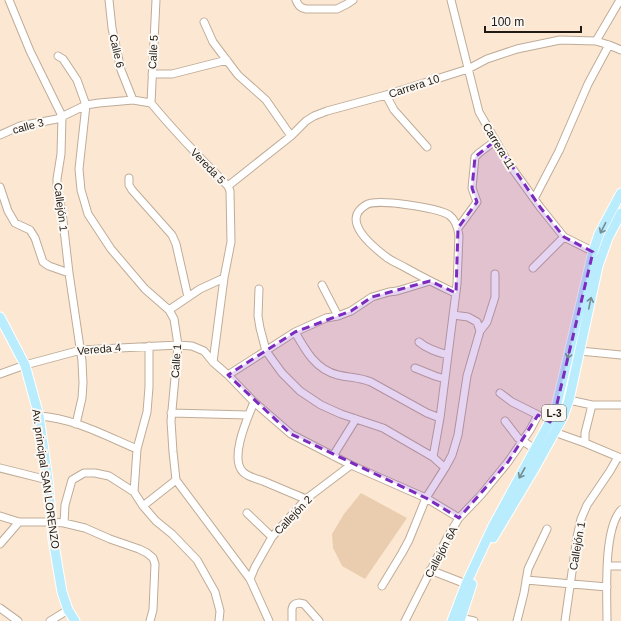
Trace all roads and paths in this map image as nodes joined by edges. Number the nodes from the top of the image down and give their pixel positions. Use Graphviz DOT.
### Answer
graph roads {
  1 [pos="9,0"];
  2 [pos="109,0"];
  3 [pos="156,0"];
  4 [pos="296,0"];
  5 [pos="353,0"];
  6 [pos="451,0"];
  7 [pos="620,0"];
  8 [pos="204,22"];
  9 [pos="596,41"];
  10 [pos="610,45"];
  11 [pos="621,50"];
  12 [pos="58,56"];
  13 [pos="227,60"];
  14 [pos="468,69"];
  15 [pos="152,74"];
  16 [pos="386,95"];
  17 [pos="133,100"];
  18 [pos="151,103"];
  19 [pos="86,105"];
  20 [pos="60,118"];
  21 [pos="0,135"];
  22 [pos="291,136"];
  23 [pos="495,141"];
  24 [pos="427,147"];
  25 [pos="129,178"];
  26 [pos="228,186"];
  27 [pos="0,187"];
  28 [pos="621,193"];
  29 [pos="534,199"];
  30 [pos="621,213"];
  31 [pos="458,228"];
  32 [pos="564,237"];
  33 [pos="593,252"];
  34 [pos="602,255"];
  35 [pos="533,268"];
  36 [pos="69,273"];
  37 [pos="495,274"];
  38 [pos="224,278"];
  39 [pos="430,281"];
  40 [pos="322,285"];
  41 [pos="259,289"];
  42 [pos="455,293"];
  43 [pos="188,297"];
  44 [pos="169,310"];
  45 [pos="453,315"];
  46 [pos="338,316"];
  47 [pos="0,317"];
  48 [pos="480,331"];
  49 [pos="295,332"];
  50 [pos="419,342"];
  51 [pos="178,345"];
  52 [pos="149,346"];
  53 [pos="81,350"];
  54 [pos="266,351"];
  55 [pos="580,352"];
  56 [pos="448,355"];
  57 [pos="621,356"];
  58 [pos="213,362"];
  59 [pos="25,365"];
  60 [pos="416,368"];
  61 [pos="0,374"];
  62 [pos="228,375"];
  63 [pos="445,379"];
  64 [pos="500,393"];
  65 [pos="569,400"];
  66 [pos="254,402"];
  67 [pos="592,405"];
  68 [pos="621,405"];
  69 [pos="171,413"];
  70 [pos="248,415"];
  71 [pos="538,415"];
  72 [pos="39,416"];
  73 [pos="440,418"];
  74 [pos="356,419"];
  75 [pos="505,421"];
  76 [pos="550,422"];
  77 [pos="76,424"];
  78 [pos="554,432"];
  79 [pos="522,441"];
  80 [pos="585,443"];
  81 [pos="137,449"];
  82 [pos="535,449"];
  83 [pos="333,456"];
  84 [pos="433,457"];
  85 [pos="620,457"];
  86 [pos="351,465"];
  87 [pos="0,468"];
  88 [pos="445,468"];
  89 [pos="48,480"];
  90 [pos="176,480"];
  91 [pos="134,492"];
  92 [pos="426,498"];
  93 [pos="306,499"];
  94 [pos="143,506"];
  95 [pos="621,510"];
  96 [pos="247,513"];
  97 [pos="0,516"];
  98 [pos="460,518"];
  99 [pos="19,522"];
  100 [pos="52,522"];
  101 [pos="64,523"];
  102 [pos="547,529"];
  103 [pos="272,537"];
  104 [pos="0,544"];
  105 [pos="607,566"];
  106 [pos="621,566"];
  107 [pos="430,570"];
  108 [pos="250,579"];
  109 [pos="526,580"];
  110 [pos="466,584"];
  111 [pos="570,584"];
  112 [pos="382,586"];
  113 [pos="606,587"];
  114 [pos="0,608"];
  115 [pos="68,610"];
  116 [pos="457,620"];
  117 [pos="18,621"];
  118 [pos="50,621"];
  119 [pos="75,621"];
  120 [pos="150,621"];
  121 [pos="219,621"];
  122 [pos="268,621"];
  123 [pos="292,621"];
  124 [pos="318,621"];
  125 [pos="405,621"];
  126 [pos="474,621"];
  127 [pos="517,621"];
  128 [pos="565,621"];
  129 [pos="607,621"];
  1 -- 20 [label="street, Callejón 1"];
  2 -- 17 [label="street, Calle 6"];
  3 -- 15 [label="street, Calle 5"];
  4 -- 5 [label="street"];
  6 -- 14 [label="street, Carrera 11"];
  7 -- 9 [label="street"];
  8 -- 13 [label="street"];
  9 -- 10 [label="street, Carrera 10"];
  9 -- 14 [label="street, Carrera 10"];
  10 -- 11 [label="street, Carrera 10"];
  10 -- 29 [label="street"];
  12 -- 19 [label="street"];
  13 -- 15 [label="street"];
  13 -- 22 [label="street"];
  14 -- 16 [label="street, Carrera 10"];
  14 -- 23 [label="street, Carrera 11"];
  15 -- 18 [label="street, Calle 5"];
  16 -- 22 [label="street, Carrera 10"];
  16 -- 24 [label="street"];
  17 -- 18 [label="street"];
  17 -- 19 [label="street"];
  18 -- 26 [label="street, Vereda 5"];
  19 -- 20 [label="street"];
  19 -- 44 [label="street"];
  20 -- 21 [label="street, calle 3"];
  20 -- 36 [label="street, Callejón 1"];
  22 -- 26 [label="street, Carrera 10"];
  23 -- 29 [label="street, Carrera 11"];
  23 -- 31 [label="street"];
  25 -- 43 [label="street"];
  26 -- 38 [label="street, Vereda 5"];
  27 -- 36 [label="street"];
  28 -- 33 [label="main road, L-3, one-way"];
  29 -- 32 [label="street, Carrera 11"];
  30 -- 34 [label="main road, L-3"];
  31 -- 39 [label="street"];
  31 -- 42 [label="street"];
  32 -- 33 [label="street, Carrera 11"];
  32 -- 35 [label="street"];
  33 -- 34 [label="street, Carrera 11"];
  33 -- 76 [label="main road, L-3, one-way"];
  55 -- 34 [label="main road, L-3, one-way"];
  36 -- 53 [label="street, Callejón 1"];
  37 -- 48 [label="street"];
  38 -- 43 [label="street"];
  38 -- 58 [label="street, Vereda 5"];
  39 -- 42 [label="street"];
  39 -- 46 [label="street"];
  40 -- 46 [label="street"];
  41 -- 54 [label="street"];
  42 -- 45 [label="street"];
  43 -- 44 [label="street"];
  44 -- 51 [label="street, Calle 1"];
  45 -- 48 [label="street"];
  45 -- 56 [label="street"];
  46 -- 49 [label="street"];
  47 -- 59 [label="main road, Av. principal SAN LORENZO"];
  48 -- 88 [label="street"];
  49 -- 54 [label="street"];
  49 -- 73 [label="street"];
  50 -- 56 [label="street"];
  51 -- 52 [label="street, Vereda 4"];
  51 -- 58 [label="street, Vereda 4"];
  51 -- 69 [label="street, Calle 1"];
  52 -- 53 [label="street, Vereda 4"];
  52 -- 81 [label="street"];
  53 -- 59 [label="street, Vereda 4"];
  53 -- 77 [label="street, Callejón 1"];
  54 -- 62 [label="street"];
  54 -- 74 [label="street"];
  55 -- 57 [label="street"];
  55 -- 65 [label="main road, L-3"];
  56 -- 63 [label="street"];
  58 -- 62 [label="street, Vereda 4"];
  59 -- 61 [label="street, Vereda 4"];
  59 -- 72 [label="main road, Av. principal SAN LORENZO"];
  60 -- 63 [label="street"];
  62 -- 66 [label="street, Vereda 4"];
  63 -- 73 [label="street"];
  64 -- 71 [label="street"];
  65 -- 67 [label="street"];
  65 -- 78 [label="main road, L-3"];
  66 -- 70 [label="street"];
  66 -- 83 [label="street, Vereda 4"];
  67 -- 68 [label="street"];
  67 -- 80 [label="street"];
  69 -- 70 [label="street"];
  69 -- 90 [label="street, Calle 1"];
  70 -- 93 [label="street"];
  71 -- 76 [label="street"];
  71 -- 79 [label="street"];
  72 -- 77 [label="street"];
  72 -- 89 [label="main road, Av. principal SAN LORENZO"];
  73 -- 84 [label="street"];
  74 -- 83 [label="street"];
  74 -- 84 [label="street"];
  75 -- 79 [label="street"];
  76 -- 82 [label="main road, L-3"];
  77 -- 81 [label="street"];
  78 -- 80 [label="street"];
  78 -- 116 [label="main road, L-3"];
  79 -- 82 [label="street"];
  79 -- 98 [label="street"];
  80 -- 85 [label="street"];
  81 -- 91 [label="street"];
  82 -- 110 [label="main road, L-3, one-way"];
  83 -- 86 [label="street, Callejón 6A"];
  84 -- 88 [label="street"];
  85 -- 111 [label="street, Callejón 1"];
  86 -- 92 [label="street, Callejón 6A"];
  86 -- 93 [label="street, Callejón 2"];
  87 -- 89 [label="street"];
  88 -- 92 [label="street"];
  89 -- 100 [label="main road, Av. principal SAN LORENZO"];
  90 -- 94 [label="street"];
  90 -- 108 [label="street"];
  91 -- 94 [label="street"];
  91 -- 101 [label="street"];
  92 -- 98 [label="street, Callejón 6A"];
  92 -- 112 [label="street"];
  93 -- 103 [label="street, Callejón 2"];
  94 -- 121 [label="street"];
  95 -- 105 [label="street"];
  96 -- 103 [label="street"];
  97 -- 99 [label="street"];
  98 -- 107 [label="street, Callejón 6A"];
  99 -- 100 [label="street"];
  99 -- 104 [label="street"];
  100 -- 101 [label="street"];
  100 -- 115 [label="main road, Av. principal SAN LORENZO"];
  101 -- 120 [label="street"];
  102 -- 109 [label="street"];
  103 -- 108 [label="street, Callejón 2"];
  105 -- 106 [label="street"];
  105 -- 113 [label="street"];
  107 -- 110 [label="street"];
  107 -- 125 [label="street, Callejón 6A"];
  108 -- 122 [label="street"];
  109 -- 111 [label="street"];
  109 -- 127 [label="street"];
  110 -- 116 [label="main road, L-3"];
  111 -- 113 [label="street"];
  111 -- 128 [label="street, Callejón 1"];
  113 -- 129 [label="street"];
  114 -- 117 [label="street"];
  115 -- 118 [label="street"];
  115 -- 119 [label="main road, Av. principal SAN LORENZO"];
  116 -- 126 [label="street"];
  123 -- 124 [label="street"];
}
